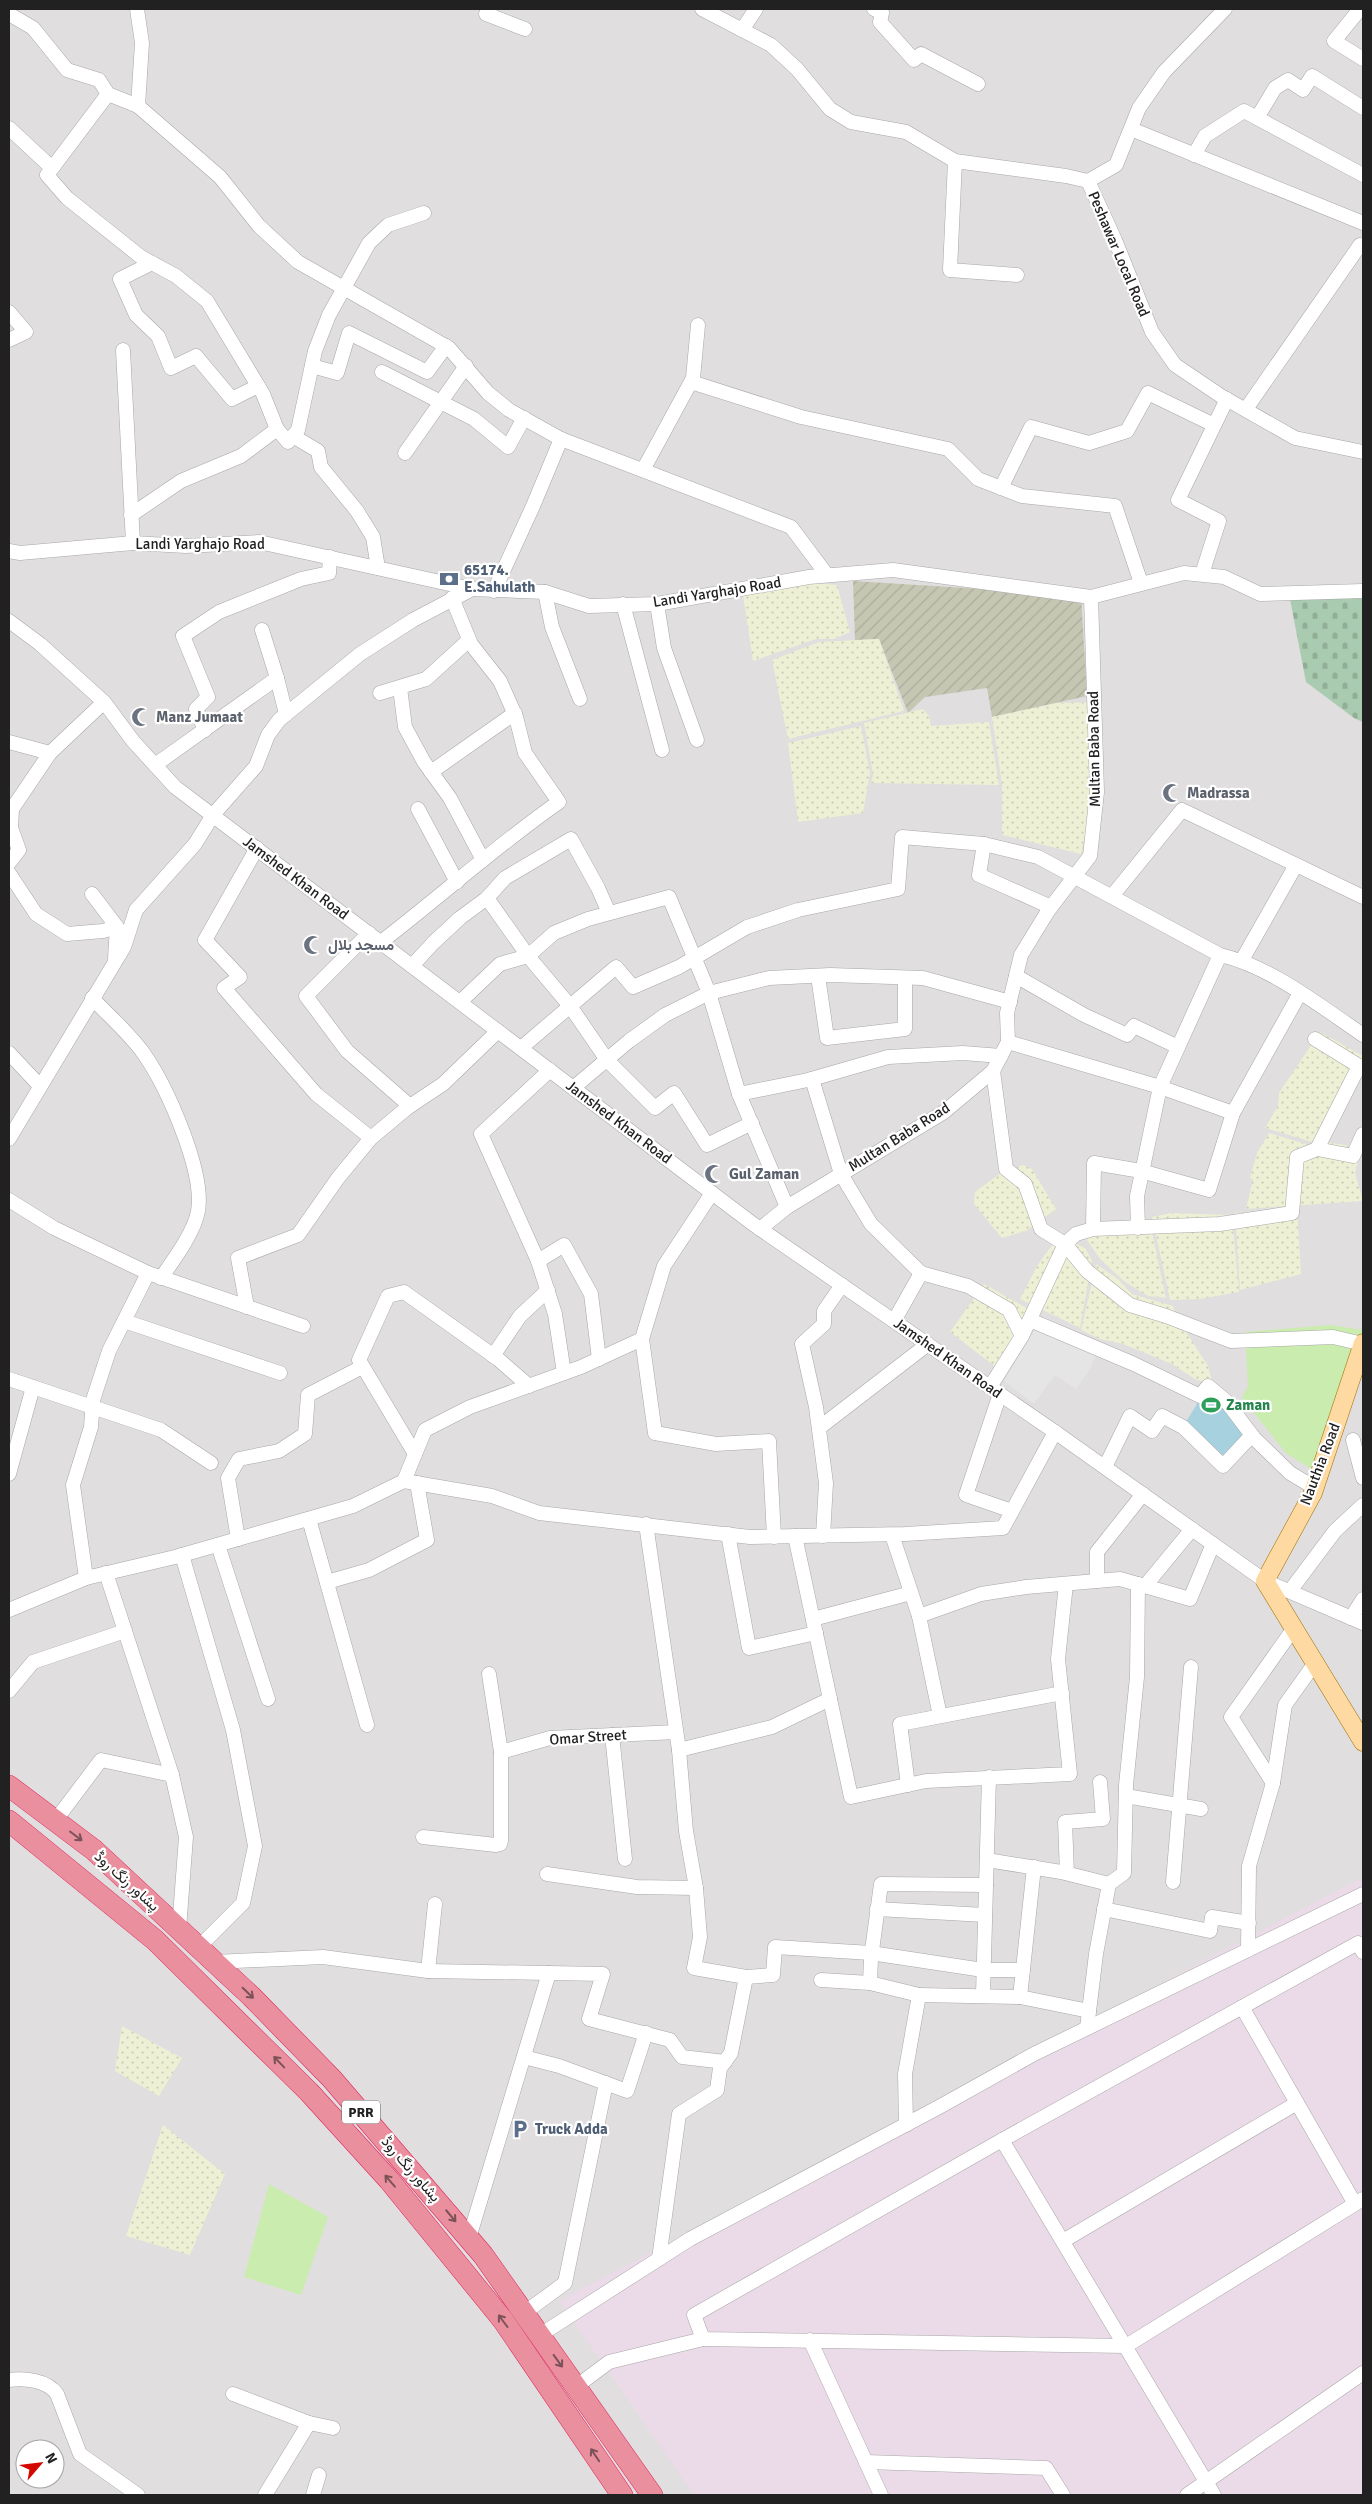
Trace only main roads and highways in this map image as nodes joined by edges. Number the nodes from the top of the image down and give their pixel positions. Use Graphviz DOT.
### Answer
graph roads {
  1 [pos="1363,1344"];
  2 [pos="1363,1742"];
  3 [pos="9,1786"];
  4 [pos="9,1821"];
  5 [pos="622,2495"];
  6 [pos="652,2495"];
  1 -- 2 [label="main road, Nauthia Road"];
  3 -- 6 [label="highway, پشاور رنگ روڈ / PRR, one-way"];
  5 -- 4 [label="highway, پشاور رنگ روڈ / PRR, one-way"];
}
